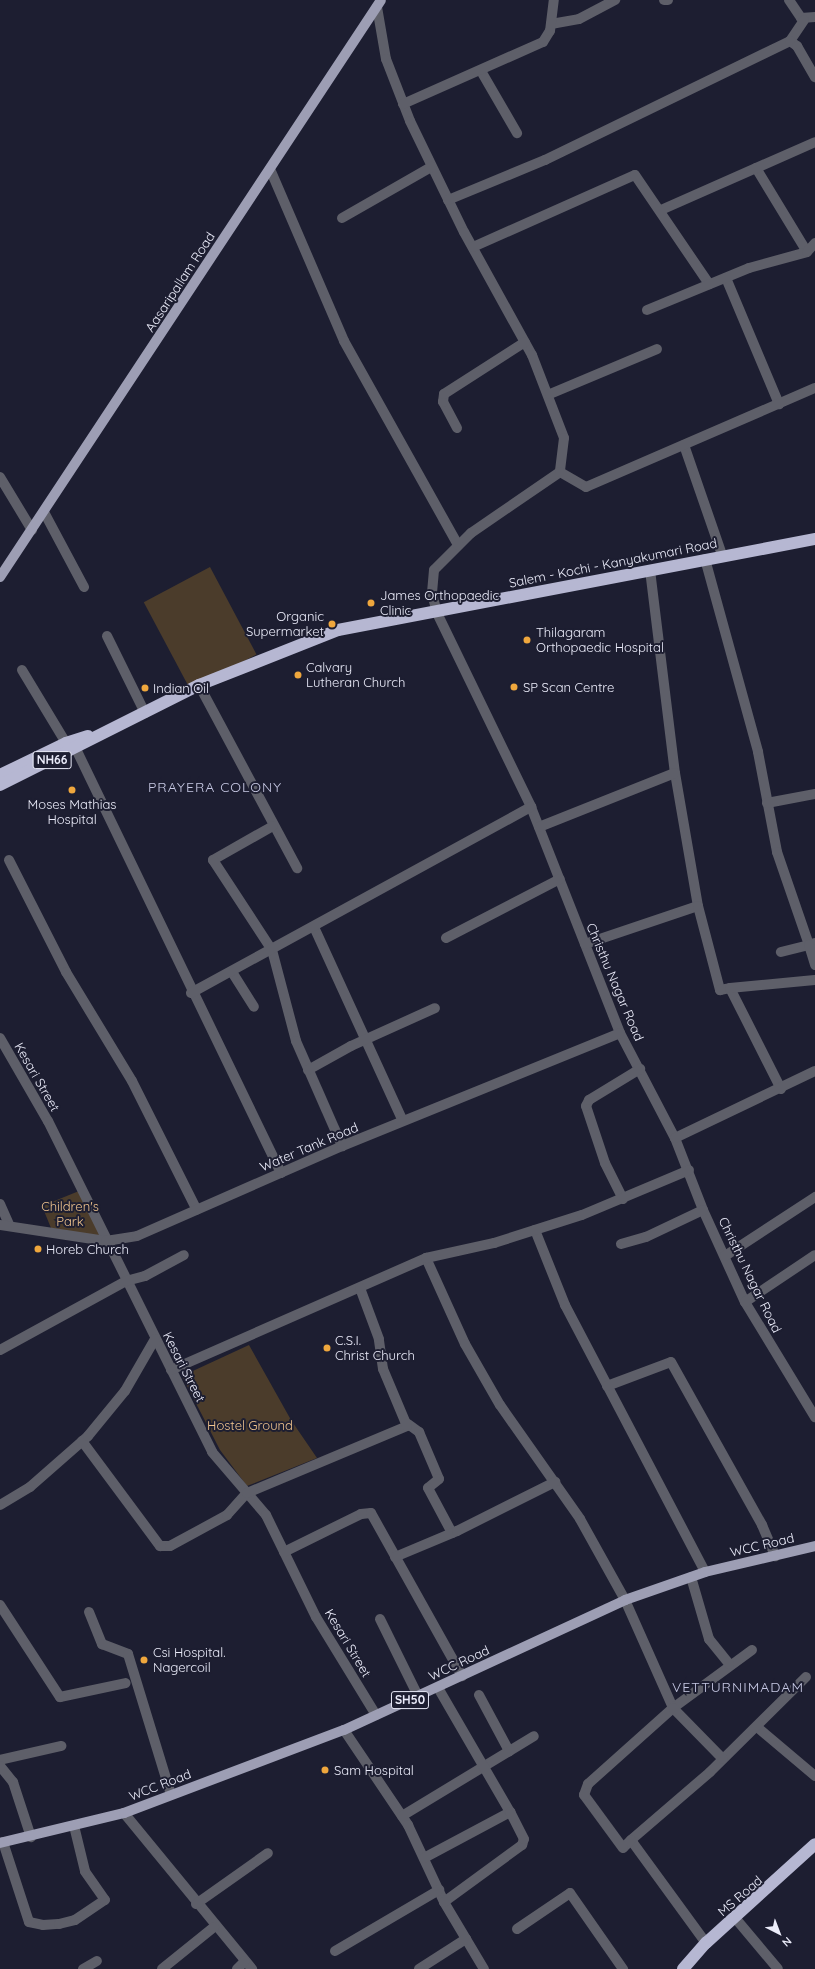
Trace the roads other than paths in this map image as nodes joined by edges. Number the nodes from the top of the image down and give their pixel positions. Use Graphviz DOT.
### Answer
graph roads {
  1 [pos="554,0"];
  2 [pos="616,0"];
  3 [pos="664,0"];
  4 [pos="668,0"];
  5 [pos="789,0"];
  6 [pos="379,4"];
  7 [pos="815,16"];
  8 [pos="804,20"];
  9 [pos="551,24"];
  10 [pos="790,41"];
  11 [pos="481,71"];
  12 [pos="815,76"];
  13 [pos="403,104"];
  14 [pos="517,132"];
  15 [pos="815,142"];
  16 [pos="431,167"];
  17 [pos="756,168"];
  18 [pos="270,169"];
  19 [pos="448,200"];
  20 [pos="661,210"];
  21 [pos="342,218"];
  22 [pos="815,243"];
  23 [pos="473,247"];
  24 [pos="807,252"];
  25 [pos="726,278"];
  26 [pos="709,284"];
  27 [pos="647,310"];
  28 [pos="525,342"];
  29 [pos="657,349"];
  30 [pos="815,388"];
  31 [pos="550,394"];
  32 [pos="779,404"];
  33 [pos="457,428"];
  34 [pos="684,445"];
  35 [pos="560,472"];
  36 [pos="0,477"];
  37 [pos="44,512"];
  38 [pos="32,530"];
  39 [pos="815,538"];
  40 [pos="458,545"];
  41 [pos="722,556"];
  42 [pos="705,559"];
  43 [pos="650,570"];
  44 [pos="2,571"];
  45 [pos="84,587"];
  46 [pos="437,613"];
  47 [pos="107,636"];
  48 [pos="22,670"];
  49 [pos="199,685"];
  50 [pos="145,713"];
  51 [pos="71,746"];
  52 [pos="675,774"];
  53 [pos="0,775"];
  54 [pos="0,785"];
  55 [pos="815,794"];
  56 [pos="767,803"];
  57 [pos="531,807"];
  58 [pos="273,826"];
  59 [pos="539,827"];
  60 [pos="9,860"];
  61 [pos="297,868"];
  62 [pos="560,879"];
  63 [pos="698,906"];
  64 [pos="314,927"];
  65 [pos="446,938"];
  66 [pos="585,944"];
  67 [pos="812,944"];
  68 [pos="272,950"];
  69 [pos="781,952"];
  70 [pos="815,965"];
  71 [pos="232,972"];
  72 [pos="815,980"];
  73 [pos="730,988"];
  74 [pos="191,993"];
  75 [pos="254,1007"];
  76 [pos="435,1008"];
  77 [pos="620,1033"];
  78 [pos="0,1038"];
  79 [pos="366,1040"];
  80 [pos="640,1069"];
  81 [pos="308,1070"];
  82 [pos="815,1071"];
  83 [pos="781,1089"];
  84 [pos="402,1121"];
  85 [pos="675,1138"];
  86 [pos="342,1146"];
  87 [pos="689,1170"];
  88 [pos="281,1173"];
  89 [pos="815,1197"];
  90 [pos="623,1199"];
  91 [pos="0,1204"];
  92 [pos="196,1210"];
  93 [pos="703,1210"];
  94 [pos="5,1225"];
  95 [pos="535,1230"];
  96 [pos="106,1241"];
  97 [pos="621,1244"];
  98 [pos="184,1255"];
  99 [pos="815,1255"];
  100 [pos="725,1256"];
  101 [pos="426,1258"];
  102 [pos="126,1281"];
  103 [pos="360,1288"];
  104 [pos="745,1302"];
  105 [pos="155,1339"];
  106 [pos="0,1350"];
  107 [pos="171,1370"];
  108 [pos="607,1386"];
  109 [pos="815,1417"];
  110 [pos="408,1424"];
  111 [pos="82,1441"];
  112 [pos="555,1482"];
  113 [pos="247,1493"];
  114 [pos="0,1505"];
  115 [pos="452,1533"];
  116 [pos="815,1546"];
  117 [pos="284,1552"];
  118 [pos="774,1556"];
  119 [pos="395,1557"];
  120 [pos="705,1572"];
  121 [pos="691,1577"];
  122 [pos="625,1600"];
  123 [pos="0,1605"];
  124 [pos="89,1612"];
  125 [pos="380,1619"];
  126 [pos="752,1650"];
  127 [pos="729,1664"];
  128 [pos="462,1676"];
  129 [pos="806,1677"];
  130 [pos="126,1683"];
  131 [pos="438,1688"];
  132 [pos="479,1695"];
  133 [pos="418,1696"];
  134 [pos="673,1708"];
  135 [pos="376,1715"];
  136 [pos="757,1727"];
  137 [pos="344,1730"];
  138 [pos="534,1736"];
  139 [pos="61,1746"];
  140 [pos="509,1751"];
  141 [pos="723,1759"];
  142 [pos="0,1760"];
  143 [pos="0,1766"];
  144 [pos="484,1767"];
  145 [pos="815,1776"];
  146 [pos="171,1795"];
  147 [pos="510,1812"];
  148 [pos="124,1813"];
  149 [pos="402,1816"];
  150 [pos="74,1826"];
  151 [pos="31,1837"];
  152 [pos="631,1840"];
  153 [pos="1,1842"];
  154 [pos="815,1844"];
  155 [pos="268,1853"];
  156 [pos="424,1858"];
  157 [pos="439,1890"];
  158 [pos="444,1902"];
  159 [pos="196,1904"];
  160 [pos="736,1919"];
  161 [pos="214,1927"];
  162 [pos="517,1929"];
  163 [pos="466,1939"];
  164 [pos="706,1943"];
  165 [pos="335,1951"];
  166 [pos="97,1961"];
  167 [pos="245,1961"];
  168 [pos="83,1969"];
  169 [pos="162,1969"];
  170 [pos="237,1969"];
  171 [pos="252,1969"];
  172 [pos="419,1969"];
  173 [pos="484,1969"];
  174 [pos="623,1969"];
  175 [pos="683,1969"];
  176 [pos="778,1969"];
  1 -- 9 [label="street"];
  2 -- 9 [label="street"];
  3 -- 4 [label="street"];
  5 -- 8 [label="street"];
  6 -- 13 [label="street"];
  6 -- 18 [label="main road, Aasaripallam Road"];
  7 -- 8 [label="street"];
  8 -- 10 [label="street"];
  9 -- 11 [label="street"];
  10 -- 12 [label="street"];
  10 -- 19 [label="street"];
  11 -- 13 [label="street"];
  11 -- 14 [label="street"];
  13 -- 16 [label="street"];
  15 -- 17 [label="street"];
  16 -- 19 [label="street"];
  16 -- 21 [label="street"];
  17 -- 20 [label="street"];
  17 -- 24 [label="street"];
  18 -- 37 [label="main road, Aasaripallam Road"];
  18 -- 40 [label="street"];
  19 -- 23 [label="street"];
  20 -- 23 [label="street"];
  20 -- 26 [label="street"];
  22 -- 24 [label="street"];
  23 -- 28 [label="street"];
  24 -- 25 [label="street"];
  25 -- 26 [label="street"];
  25 -- 32 [label="street"];
  26 -- 27 [label="street"];
  28 -- 31 [label="street"];
  28 -- 33 [label="street"];
  29 -- 31 [label="street"];
  30 -- 32 [label="street"];
  31 -- 35 [label="street"];
  32 -- 34 [label="street"];
  34 -- 35 [label="street"];
  34 -- 41 [label="street"];
  35 -- 40 [label="street, Christhu Nagar Road"];
  36 -- 38 [label="street"];
  37 -- 38 [label="main road, Aasaripallam Road"];
  37 -- 45 [label="street"];
  38 -- 44 [label="main road, Aasaripallam Road"];
  39 -- 41 [label="highway, Salem - Kochi - Kanyakumari Road / NH66"];
  40 -- 46 [label="street, Christhu Nagar Road"];
  41 -- 42 [label="highway, Salem - Kochi - Kanyakumari Road / NH66"];
  42 -- 43 [label="highway, Salem - Kochi - Kanyakumari Road / NH66"];
  42 -- 56 [label="street"];
  43 -- 46 [label="highway, Salem - Kochi - Kanyakumari Road / NH66"];
  43 -- 52 [label="street"];
  46 -- 49 [label="highway, Salem - Kochi - Kanyakumari Road / NH66"];
  46 -- 57 [label="street, Christhu Nagar Road"];
  47 -- 50 [label="street"];
  48 -- 51 [label="street"];
  49 -- 50 [label="highway, Salem - Kochi - Kanyakumari Road / NH66"];
  49 -- 58 [label="street"];
  50 -- 51 [label="highway, Salem - Kochi - Kanyakumari Road / NH66"];
  51 -- 53 [label="highway, Salem - Kochi - Kanyakumari Road / NH66"];
  51 -- 54 [label="highway, Salem - Kochi - Kanyakumari Road / NH66"];
  51 -- 74 [label="street"];
  52 -- 59 [label="street"];
  52 -- 63 [label="street"];
  55 -- 56 [label="street"];
  56 -- 67 [label="street"];
  57 -- 59 [label="street, Christhu Nagar Road"];
  57 -- 64 [label="street"];
  58 -- 61 [label="street"];
  58 -- 68 [label="street"];
  59 -- 62 [label="street, Christhu Nagar Road"];
  60 -- 92 [label="street"];
  62 -- 65 [label="street"];
  62 -- 66 [label="street, Christhu Nagar Road"];
  63 -- 66 [label="street"];
  63 -- 73 [label="street"];
  64 -- 68 [label="street"];
  64 -- 79 [label="street"];
  66 -- 77 [label="street, Christhu Nagar Road"];
  67 -- 69 [label="street"];
  67 -- 70 [label="street"];
  68 -- 71 [label="street"];
  68 -- 81 [label="street"];
  71 -- 74 [label="street"];
  71 -- 75 [label="street"];
  72 -- 73 [label="street"];
  73 -- 83 [label="street"];
  74 -- 88 [label="street"];
  76 -- 79 [label="street"];
  77 -- 80 [label="street, Christhu Nagar Road"];
  77 -- 84 [label="street, Water Tank Road"];
  78 -- 96 [label="street, Kesari Street"];
  79 -- 81 [label="street"];
  79 -- 84 [label="street"];
  80 -- 85 [label="street, Christhu Nagar Road"];
  80 -- 90 [label="street"];
  81 -- 86 [label="street"];
  82 -- 83 [label="street"];
  83 -- 85 [label="street"];
  84 -- 86 [label="street, Water Tank Road"];
  85 -- 87 [label="street, Christhu Nagar Road"];
  86 -- 88 [label="street, Water Tank Road"];
  87 -- 90 [label="street"];
  87 -- 93 [label="street, Christhu Nagar Road"];
  88 -- 92 [label="street, Water Tank Road"];
  89 -- 100 [label="street"];
  90 -- 95 [label="street"];
  91 -- 94 [label="street"];
  92 -- 96 [label="street, Water Tank Road"];
  93 -- 97 [label="street"];
  93 -- 100 [label="street, Christhu Nagar Road"];
  94 -- 96 [label="street, Water Tank Road"];
  95 -- 101 [label="street"];
  95 -- 108 [label="street"];
  96 -- 102 [label="street, Kesari Street"];
  98 -- 102 [label="street"];
  99 -- 104 [label="street"];
  100 -- 104 [label="street, Christhu Nagar Road"];
  101 -- 103 [label="street"];
  101 -- 112 [label="street"];
  102 -- 105 [label="street, Kesari Street"];
  102 -- 106 [label="street"];
  103 -- 107 [label="street"];
  103 -- 110 [label="street"];
  104 -- 109 [label="street, Christhu Nagar Road"];
  105 -- 107 [label="street, Kesari Street"];
  105 -- 111 [label="street"];
  107 -- 113 [label="street, Kesari Street"];
  108 -- 118 [label="street"];
  108 -- 120 [label="street"];
  110 -- 113 [label="street"];
  110 -- 115 [label="street"];
  111 -- 113 [label="street"];
  111 -- 114 [label="street"];
  112 -- 115 [label="street"];
  112 -- 122 [label="street"];
  113 -- 117 [label="street, Kesari Street"];
  115 -- 119 [label="street"];
  116 -- 118 [label="main road, WCC Road / SH50"];
  117 -- 119 [label="street"];
  117 -- 135 [label="street, Kesari Street"];
  118 -- 120 [label="main road, WCC Road / SH50"];
  119 -- 128 [label="street"];
  120 -- 121 [label="main road, WCC Road / SH50"];
  121 -- 122 [label="main road, WCC Road / SH50"];
  121 -- 127 [label="street"];
  122 -- 128 [label="main road, WCC Road / SH50"];
  122 -- 134 [label="street"];
  123 -- 130 [label="street"];
  124 -- 146 [label="street"];
  125 -- 133 [label="street"];
  126 -- 127 [label="street"];
  127 -- 134 [label="street"];
  128 -- 131 [label="main road, WCC Road / SH50"];
  129 -- 136 [label="street"];
  131 -- 133 [label="main road, WCC Road / SH50"];
  131 -- 144 [label="street"];
  132 -- 140 [label="street"];
  133 -- 135 [label="main road, WCC Road / SH50"];
  134 -- 141 [label="street"];
  134 -- 152 [label="street"];
  135 -- 137 [label="main road, WCC Road / SH50"];
  136 -- 141 [label="street"];
  136 -- 145 [label="street"];
  137 -- 146 [label="main road, WCC Road / SH50"];
  137 -- 149 [label="street"];
  138 -- 140 [label="street"];
  139 -- 142 [label="street"];
  140 -- 144 [label="street"];
  141 -- 152 [label="street"];
  143 -- 151 [label="street"];
  144 -- 147 [label="street"];
  144 -- 149 [label="street"];
  146 -- 148 [label="main road, WCC Road / SH50"];
  147 -- 156 [label="street"];
  147 -- 158 [label="street"];
  148 -- 150 [label="main road, WCC Road / SH50"];
  148 -- 159 [label="street"];
  149 -- 156 [label="street"];
  150 -- 151 [label="main road, WCC Road / SH50"];
  150 -- 153 [label="street"];
  151 -- 153 [label="main road, WCC Road / SH50"];
  152 -- 164 [label="street"];
  154 -- 160 [label="highway, MS Road"];
  155 -- 159 [label="street"];
  156 -- 157 [label="street"];
  157 -- 158 [label="street"];
  157 -- 165 [label="street"];
  158 -- 163 [label="street"];
  159 -- 161 [label="street"];
  160 -- 164 [label="highway, MS Road"];
  160 -- 176 [label="street"];
  161 -- 167 [label="street"];
  161 -- 169 [label="street"];
  162 -- 174 [label="street"];
  163 -- 172 [label="street"];
  163 -- 173 [label="street"];
  164 -- 175 [label="highway, MS Road"];
  166 -- 168 [label="street"];
  167 -- 170 [label="street"];
  167 -- 171 [label="street"];
}
